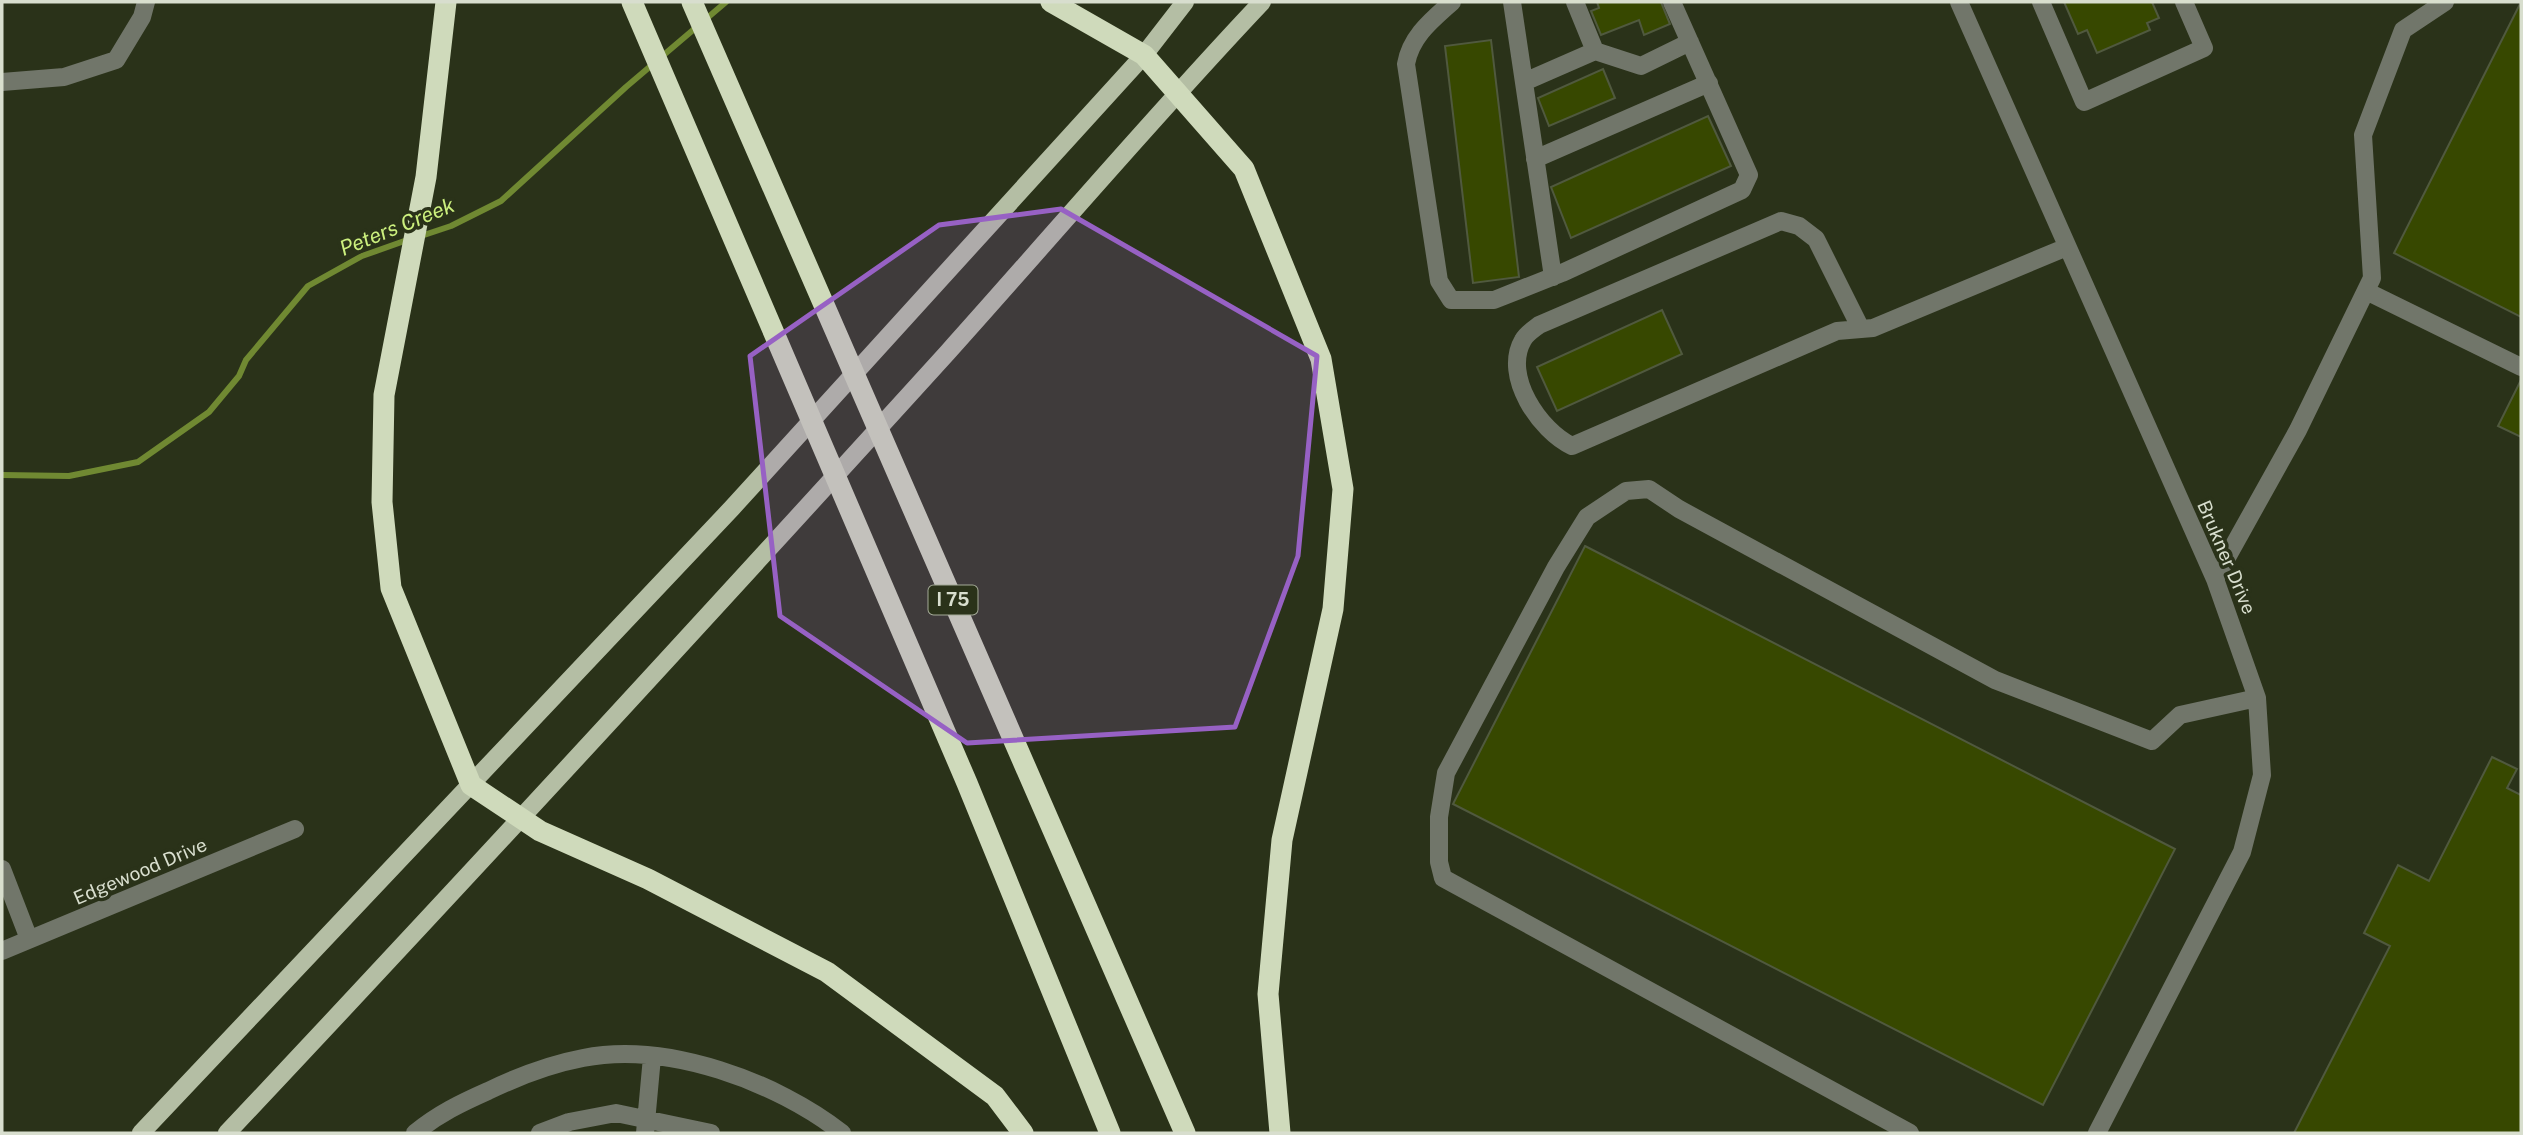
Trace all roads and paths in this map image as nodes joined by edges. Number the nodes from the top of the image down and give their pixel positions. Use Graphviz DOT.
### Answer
graph roads {
  1 [pos="146,2"];
  2 [pos="446,2"];
  3 [pos="692,2"];
  4 [pos="1051,2"];
  5 [pos="1185,2"];
  6 [pos="1262,2"];
  7 [pos="1452,2"];
  8 [pos="1512,2"];
  9 [pos="1575,2"];
  10 [pos="1672,2"];
  11 [pos="1959,2"];
  12 [pos="2040,2"];
  13 [pos="2184,2"];
  14 [pos="2445,2"];
  15 [pos="635,9"];
  16 [pos="1690,42"];
  17 [pos="1595,51"];
  18 [pos="1144,55"];
  19 [pos="2,82"];
  20 [pos="1524,82"];
  21 [pos="1709,83"];
  22 [pos="1177,92"];
  23 [pos="1535,159"];
  24 [pos="2067,247"];
  25 [pos="1553,277"];
  26 [pos="2366,290"];
  27 [pos="1861,329"];
  28 [pos="2521,367"];
  29 [pos="2215,579"];
  30 [pos="2257,698"];
  31 [pos="471,785"];
  32 [pos="522,819"];
  33 [pos="295,829"];
  34 [pos="2,869"];
  35 [pos="29,939"];
  36 [pos="2,951"];
  37 [pos="652,1057"];
  38 [pos="646,1126"];
  39 [pos="141,1133"];
  40 [pos="227,1133"];
  41 [pos="415,1133"];
  42 [pos="540,1133"];
  43 [pos="711,1133"];
  44 [pos="842,1133"];
  45 [pos="1023,1133"];
  46 [pos="1110,1133"];
  47 [pos="1185,1133"];
  48 [pos="1280,1133"];
  49 [pos="1910,1133"];
  50 [pos="2097,1133"];
  1 -- 19 [label="street"];
  2 -- 31 [label="highway"];
  3 -- 47 [label="highway, I 75"];
  4 -- 18 [label="highway"];
  5 -- 18 [label="main road"];
  6 -- 22 [label="main road"];
  7 -- 25 [label="street"];
  8 -- 20 [label="street"];
  9 -- 17 [label="street"];
  10 -- 16 [label="street"];
  11 -- 24 [label="street, Brukner Drive"];
  12 -- 13 [label="street"];
  14 -- 26 [label="street"];
  15 -- 46 [label="highway"];
  16 -- 17 [label="street"];
  16 -- 21 [label="street"];
  17 -- 20 [label="street"];
  18 -- 22 [label="highway"];
  18 -- 31 [label="main road"];
  20 -- 23 [label="street"];
  21 -- 23 [label="street"];
  21 -- 25 [label="street"];
  22 -- 32 [label="main road"];
  22 -- 48 [label="highway"];
  23 -- 25 [label="street"];
  24 -- 27 [label="street"];
  24 -- 29 [label="street, Brukner Drive"];
  26 -- 28 [label="street"];
  26 -- 29 [label="street"];
  27 -- 27 [label="street"];
  29 -- 30 [label="street, Brukner Drive"];
  30 -- 49 [label="street"];
  30 -- 50 [label="street, Brukner Drive"];
  31 -- 32 [label="highway"];
  31 -- 39 [label="main road"];
  32 -- 40 [label="main road"];
  32 -- 45 [label="highway"];
  33 -- 35 [label="street, Edgewood Drive"];
  34 -- 35 [label="street"];
  35 -- 36 [label="street, Edgewood Drive"];
  37 -- 38 [label="street"];
  37 -- 41 [label="street"];
  37 -- 44 [label="street"];
  38 -- 42 [label="street"];
  38 -- 43 [label="street"];
}
